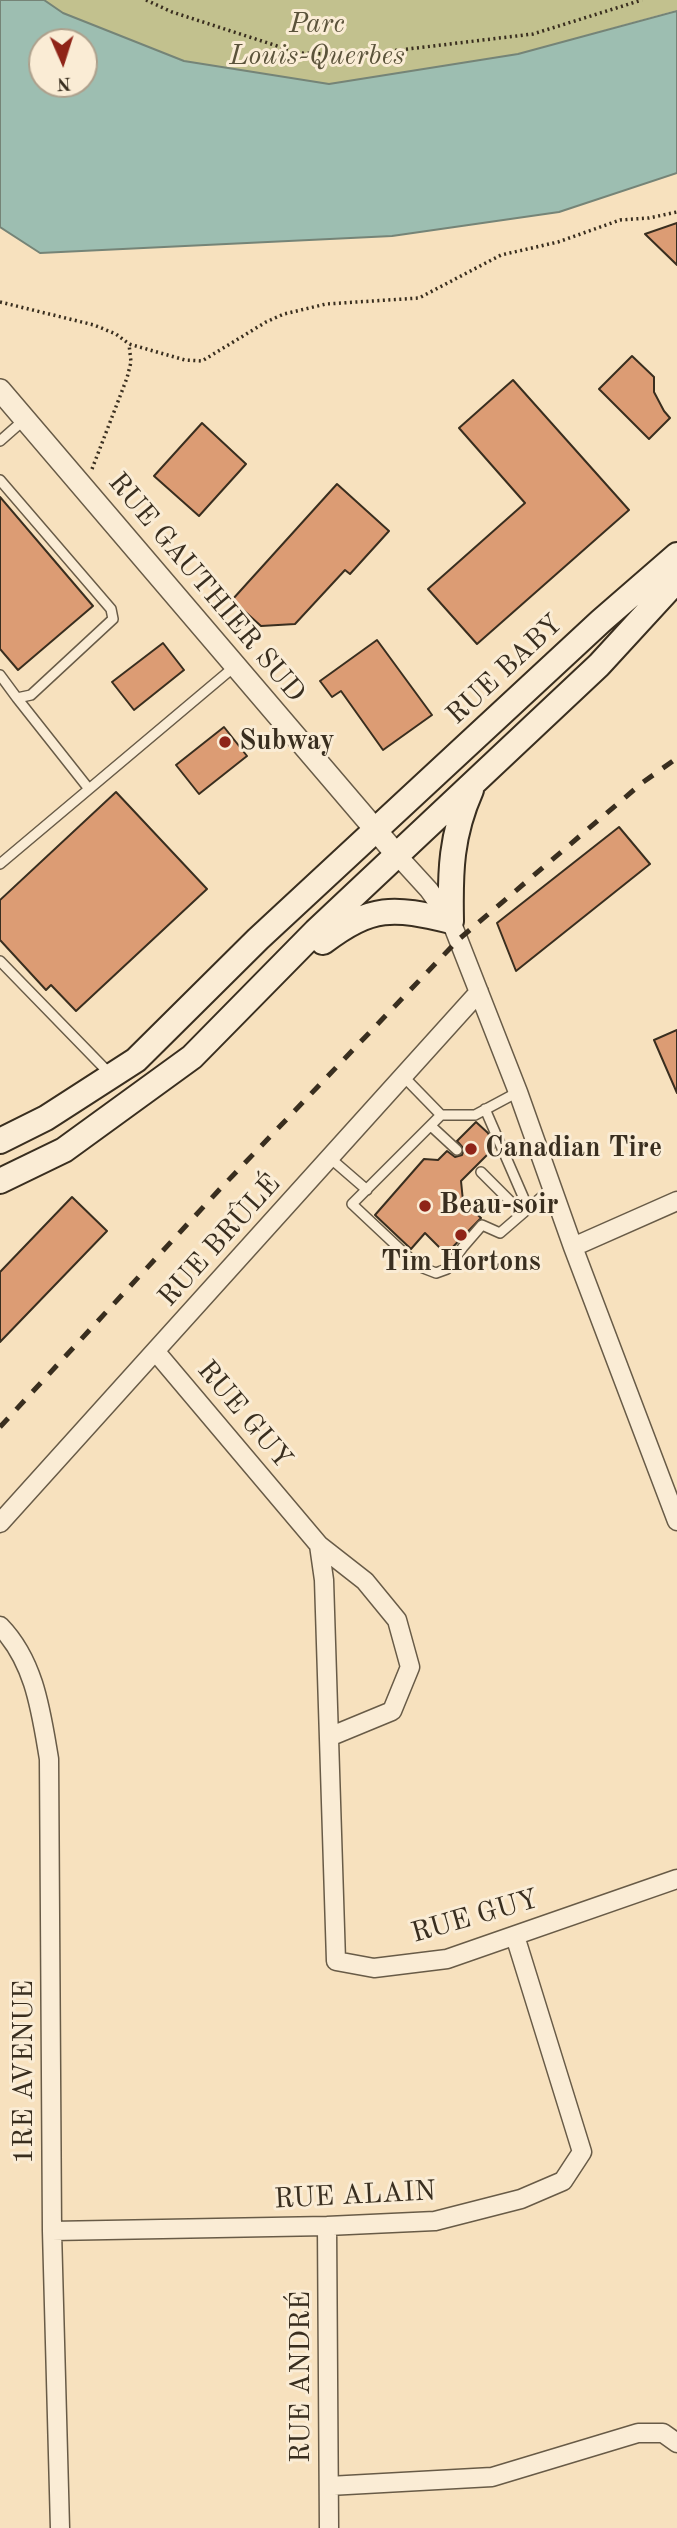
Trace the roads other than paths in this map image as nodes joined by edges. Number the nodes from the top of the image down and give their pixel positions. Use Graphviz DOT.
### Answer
graph roads {
  1 [pos="0,390"];
  2 [pos="25,419"];
  3 [pos="0,440"];
  4 [pos="0,480"];
  5 [pos="677,555"];
  6 [pos="677,580"];
  7 [pos="236,666"];
  8 [pos="0,675"];
  9 [pos="17,698"];
  10 [pos="475,782"];
  11 [pos="89,789"];
  12 [pos="376,830"];
  13 [pos="397,855"];
  14 [pos="0,864"];
  15 [pos="451,921"];
  16 [pos="0,961"];
  17 [pos="479,992"];
  18 [pos="245,1003"];
  19 [pos="111,1075"];
  20 [pos="403,1076"];
  21 [pos="518,1092"];
  22 [pos="485,1109"];
  23 [pos="441,1115"];
  24 [pos="430,1126"];
  25 [pos="0,1141"];
  26 [pos="457,1150"];
  27 [pos="330,1158"];
  28 [pos="481,1172"];
  29 [pos="0,1181"];
  30 [pos="552,1188"];
  31 [pos="367,1190"];
  32 [pos="677,1201"];
  33 [pos="525,1210"];
  34 [pos="573,1247"];
  35 [pos="156,1352"];
  36 [pos="677,1521"];
  37 [pos="0,1523"];
  38 [pos="318,1545"];
  39 [pos="0,1626"];
  40 [pos="329,1737"];
  41 [pos="677,1879"];
  42 [pos="515,1936"];
  43 [pos="327,2226"];
  44 [pos="52,2231"];
  45 [pos="677,2443"];
  46 [pos="329,2486"];
  47 [pos="60,2528"];
  48 [pos="329,2528"];
  1 -- 2 [label="street, RUE GAUTHIER SUD"];
  2 -- 3 [label="lane"];
  2 -- 7 [label="street, RUE GAUTHIER SUD"];
  4 -- 9 [label="lane"];
  5 -- 12 [label="main road, RUE BABY"];
  6 -- 10 [label="main road"];
  7 -- 11 [label="lane"];
  7 -- 12 [label="street, RUE GAUTHIER SUD"];
  8 -- 9 [label="lane"];
  9 -- 11 [label="lane"];
  10 -- 13 [label="main road"];
  10 -- 15 [label="main road"];
  11 -- 14 [label="lane"];
  12 -- 13 [label="street, RUE GAUTHIER SUD"];
  12 -- 19 [label="main road, RUE BABY"];
  13 -- 15 [label="street"];
  13 -- 18 [label="main road"];
  15 -- 17 [label="street"];
  15 -- 18 [label="main road"];
  16 -- 19 [label="lane"];
  17 -- 20 [label="street, RUE BRÛLÉ"];
  17 -- 21 [label="street"];
  18 -- 29 [label="main road"];
  19 -- 25 [label="main road, RUE BABY"];
  20 -- 23 [label="lane"];
  20 -- 27 [label="street, RUE BRÛLÉ"];
  21 -- 22 [label="lane"];
  21 -- 30 [label="street"];
  22 -- 23 [label="lane"];
  22 -- 33 [label="lane"];
  23 -- 24 [label="lane"];
  24 -- 26 [label="lane"];
  24 -- 31 [label="lane"];
  27 -- 31 [label="lane"];
  27 -- 35 [label="street, RUE BRÛLÉ"];
  28 -- 33 [label="lane"];
  30 -- 33 [label="lane"];
  30 -- 34 [label="street"];
  31 -- 33 [label="lane"];
  32 -- 34 [label="street"];
  34 -- 36 [label="street"];
  35 -- 37 [label="street, RUE BRÛLÉ"];
  35 -- 38 [label="street, RUE GUY"];
  38 -- 40 [label="street, RUE GUY"];
  38 -- 40 [label="street, RUE GUY"];
  39 -- 44 [label="street, 1RE AVENUE"];
  40 -- 42 [label="street, RUE GUY"];
  41 -- 42 [label="street, RUE GUY"];
  42 -- 43 [label="street, RUE ALAIN"];
  43 -- 44 [label="street, RUE ALAIN"];
  43 -- 46 [label="street, RUE ANDRÉ"];
  44 -- 47 [label="street, 1RE AVENUE"];
  45 -- 46 [label="street"];
  46 -- 48 [label="street, RUE ANDRÉ"];
}
